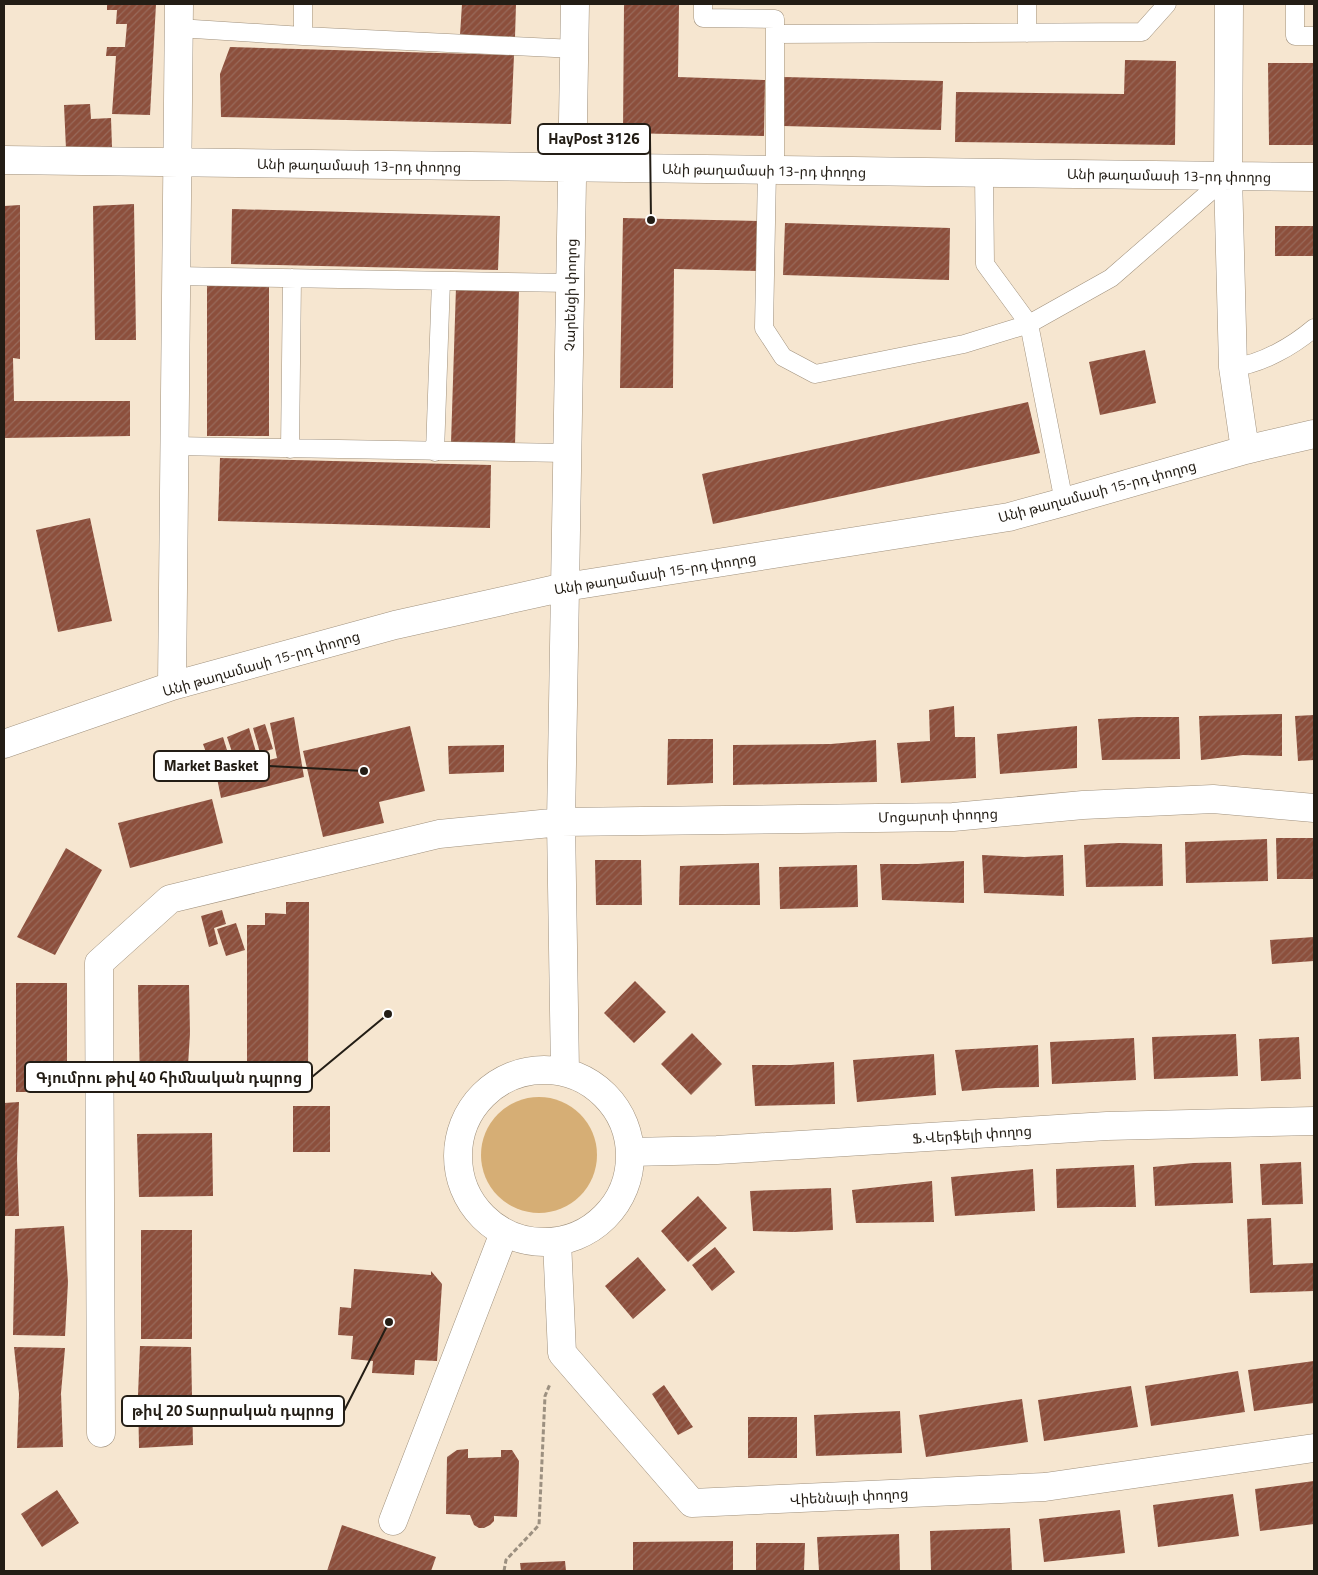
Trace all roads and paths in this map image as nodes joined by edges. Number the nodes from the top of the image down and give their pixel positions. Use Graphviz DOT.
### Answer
graph roads {
  1 [pos="303,4"];
  2 [pos="575,4"];
  3 [pos="703,4"];
  4 [pos="1027,4"];
  5 [pos="1167,4"];
  6 [pos="1229,4"];
  7 [pos="1295,4"];
  8 [pos="178,16"];
  9 [pos="1026,33"];
  10 [pos="775,34"];
  11 [pos="302,36"];
  12 [pos="1314,36"];
  13 [pos="575,49"];
  14 [pos="4,160"];
  15 [pos="177,162"];
  16 [pos="572,168"];
  17 [pos="771,170"];
  18 [pos="984,173"];
  19 [pos="1228,176"];
  20 [pos="1314,177"];
  21 [pos="176,276"];
  22 [pos="292,278"];
  23 [pos="441,281"];
  24 [pos="571,283"];
  25 [pos="1029,324"];
  26 [pos="1314,328"];
  27 [pos="1234,367"];
  28 [pos="1314,434"];
  29 [pos="174,446"];
  30 [pos="290,449"];
  31 [pos="1245,450"];
  32 [pos="435,452"];
  33 [pos="566,453"];
  34 [pos="1064,502"];
  35 [pos="565,587"];
  36 [pos="172,686"];
  37 [pos="4,744"];
  38 [pos="1314,808"];
  39 [pos="561,822"];
  40 [pos="565,1072"];
  41 [pos="1314,1121"];
  42 [pos="630,1152"];
  43 [pos="504,1233"];
  44 [pos="557,1241"];
  45 [pos="562,1353"];
  46 [pos="101,1433"];
  47 [pos="1314,1448"];
  48 [pos="393,1521"];
  49 [pos="504,1571"];
  1 -- 11 [label="lane"];
  2 -- 13 [label="street, Չարենցի փողոց"];
  3 -- 10 [label="lane"];
  4 -- 9 [label="lane"];
  5 -- 9 [label="lane"];
  6 -- 19 [label="street"];
  7 -- 12 [label="lane"];
  8 -- 11 [label="lane"];
  8 -- 15 [label="street"];
  9 -- 10 [label="lane"];
  10 -- 17 [label="lane"];
  11 -- 13 [label="lane"];
  13 -- 16 [label="street, Չարենցի փողոց"];
  14 -- 15 [label="street, Անի թաղամասի 13-րդ փողոց"];
  15 -- 16 [label="street, Անի թաղամասի 13-րդ փողոց"];
  15 -- 21 [label="street"];
  16 -- 17 [label="street, Անի թաղամասի 13-րդ փողոց"];
  16 -- 24 [label="street, Չարենցի փողոց"];
  17 -- 18 [label="street, Անի թաղամասի 13-րդ փողոց"];
  17 -- 25 [label="lane"];
  18 -- 19 [label="street, Անի թաղամասի 13-րդ փողոց"];
  18 -- 25 [label="lane"];
  19 -- 20 [label="street, Անի թաղամասի 13-րդ փողոց"];
  19 -- 25 [label="lane"];
  19 -- 27 [label="street"];
  21 -- 22 [label="lane"];
  21 -- 29 [label="street"];
  22 -- 23 [label="lane"];
  22 -- 30 [label="lane"];
  23 -- 24 [label="lane"];
  23 -- 32 [label="lane"];
  24 -- 33 [label="street, Չարենցի փողոց"];
  25 -- 34 [label="lane"];
  26 -- 27 [label="lane"];
  27 -- 31 [label="street"];
  28 -- 31 [label="street, Անի թաղամասի 15-րդ փողոց"];
  29 -- 30 [label="lane"];
  29 -- 36 [label="street"];
  30 -- 32 [label="lane"];
  31 -- 34 [label="street, Անի թաղամասի 15-րդ փողոց"];
  32 -- 33 [label="lane"];
  33 -- 35 [label="street, Չարենցի փողոց"];
  34 -- 35 [label="street, Անի թաղամասի 15-րդ փողոց"];
  35 -- 36 [label="street, Անի թաղամասի 15-րդ փողոց"];
  35 -- 39 [label="street, Չարենցի փողոց"];
  36 -- 37 [label="street, Անի թաղամասի 15-րդ փողոց"];
  38 -- 39 [label="street, Մոցարտի փողոց"];
  39 -- 40 [label="street, Չարենցի փողոց"];
  39 -- 46 [label="street, Մոցարտի փողոց"];
  40 -- 42 [label="street"];
  40 -- 43 [label="street"];
  41 -- 42 [label="street, Ֆ.Վերֆելի փողոց"];
  42 -- 44 [label="street"];
  43 -- 44 [label="street"];
  43 -- 48 [label="street"];
  44 -- 45 [label="street"];
  45 -- 47 [label="street, Վիեննայի փողոց"];
  45 -- 49 [label="path"];
}
